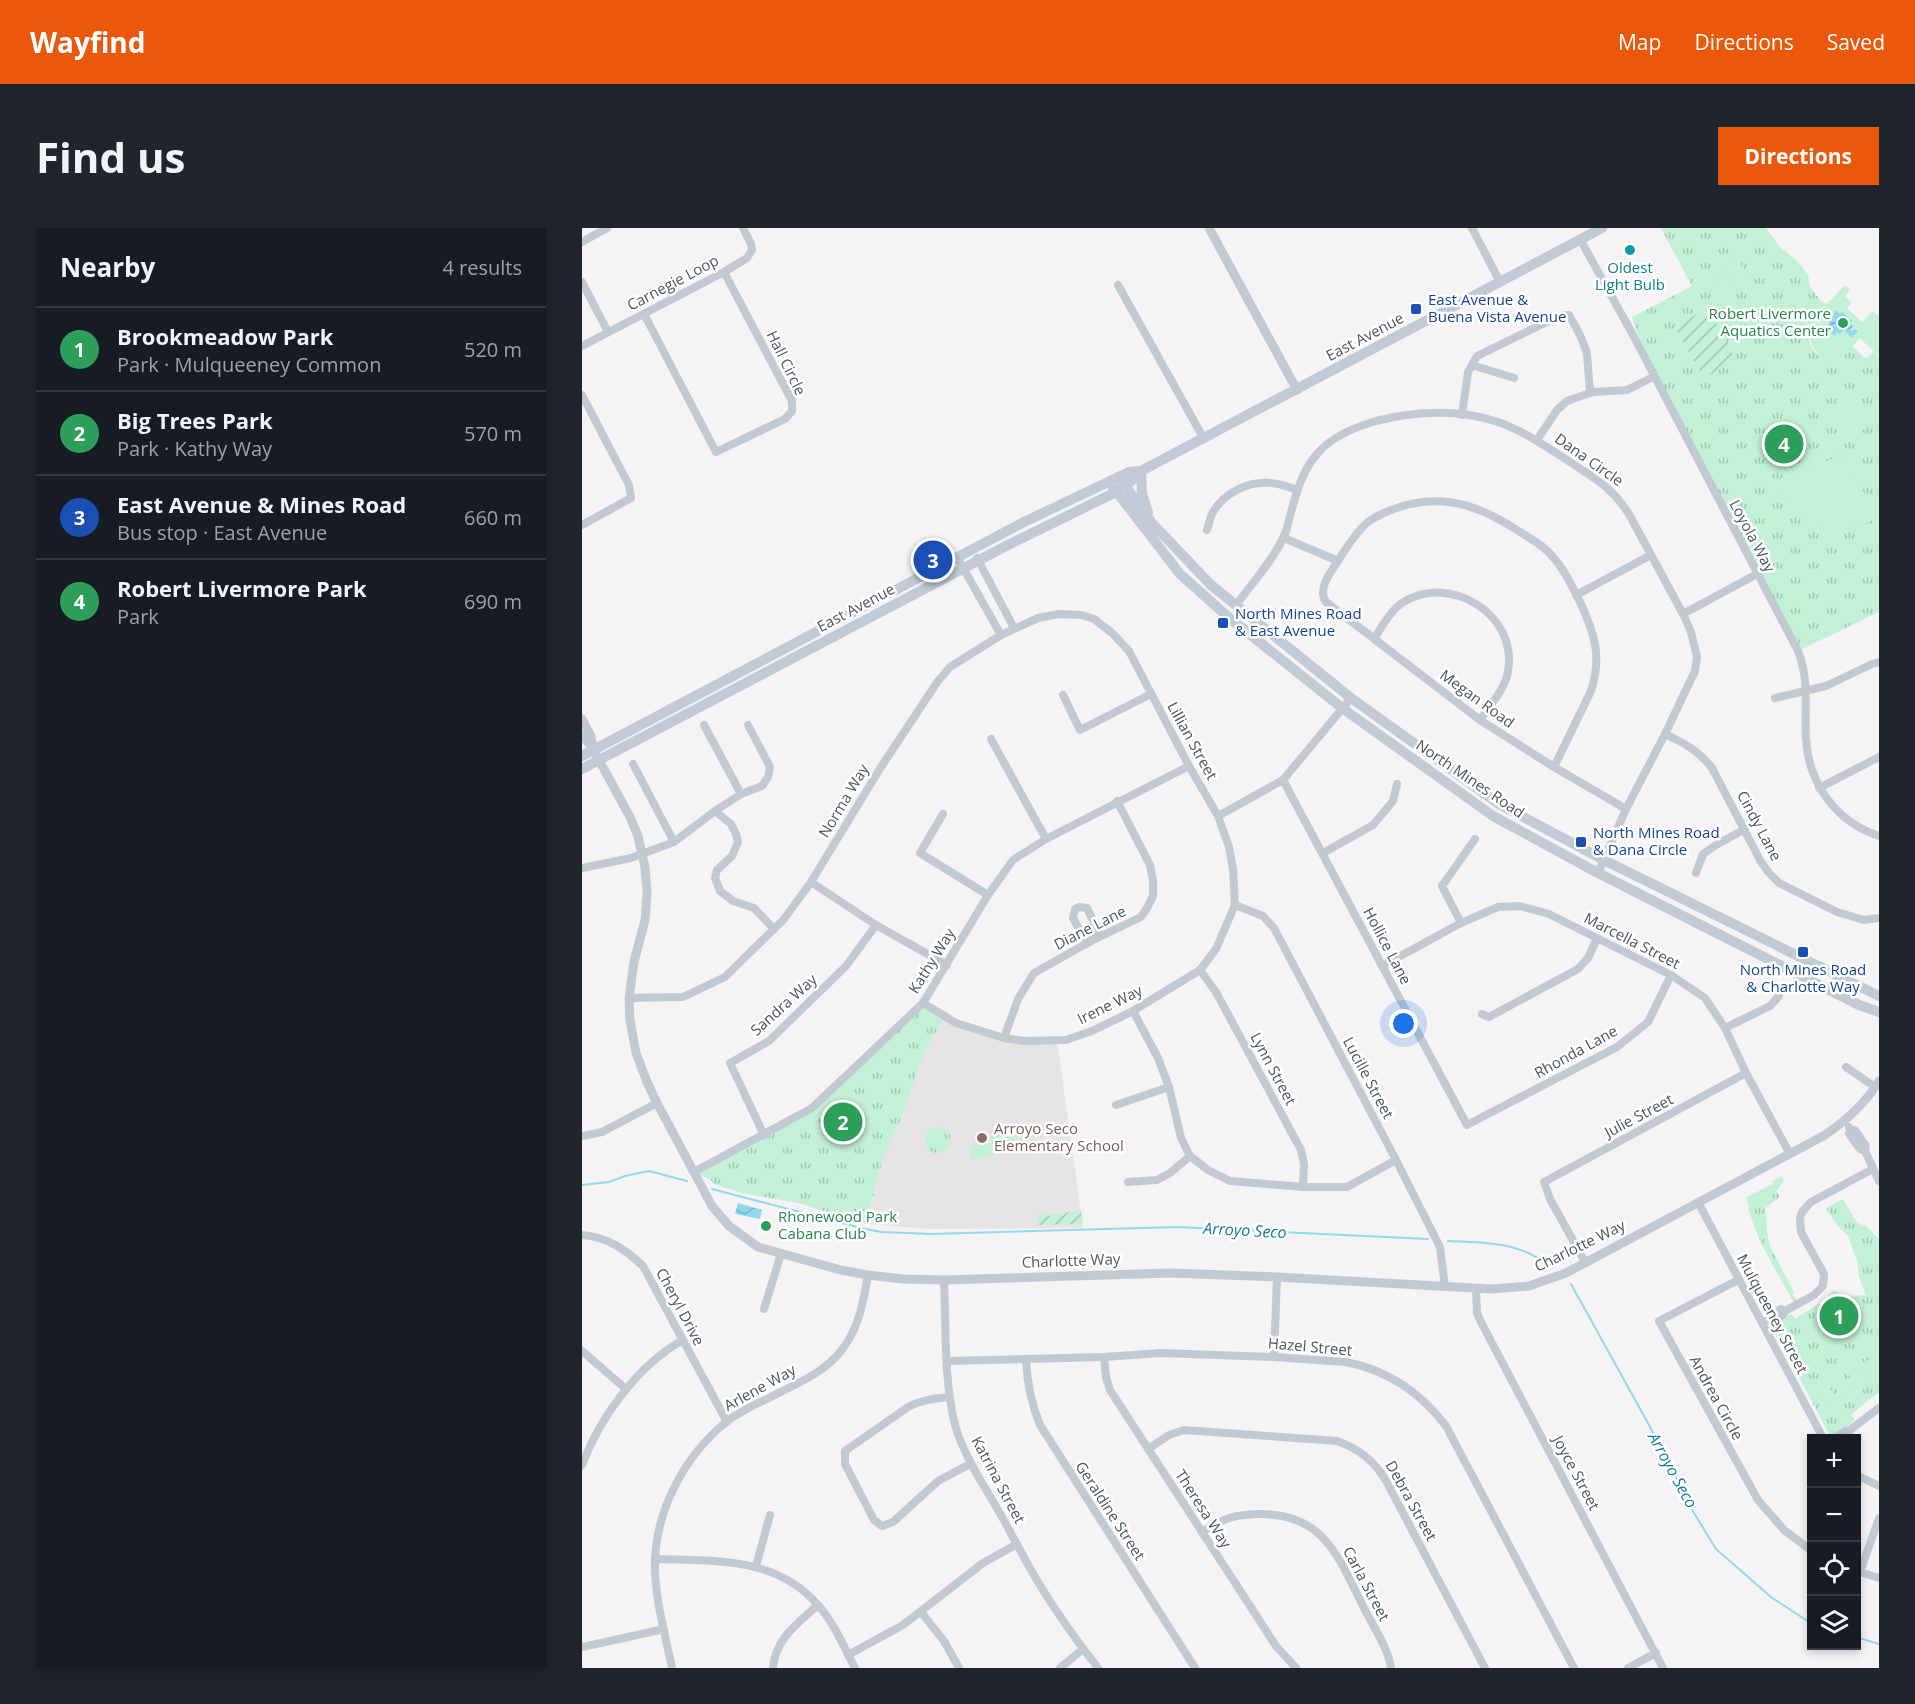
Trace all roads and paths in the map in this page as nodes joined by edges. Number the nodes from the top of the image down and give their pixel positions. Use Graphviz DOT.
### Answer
graph roads {
  1 [pos="607,228"];
  2 [pos="743,228"];
  3 [pos="1209,228"];
  4 [pos="1472,228"];
  5 [pos="1602,228"];
  6 [pos="598,230"];
  7 [pos="1580,239"];
  8 [pos="582,242"];
  9 [pos="724,272"];
  10 [pos="582,282"];
  11 [pos="1500,282"];
  12 [pos="1118,285"];
  13 [pos="644,314"];
  14 [pos="608,332"];
  15 [pos="582,346"];
  16 [pos="1472,365"];
  17 [pos="1653,377"];
  18 [pos="1514,378"];
  19 [pos="1297,390"];
  20 [pos="1590,393"];
  21 [pos="582,395"];
  22 [pos="1462,415"];
  23 [pos="1204,438"];
  24 [pos="1537,440"];
  25 [pos="1141,471"];
  26 [pos="1117,484"];
  27 [pos="1298,490"];
  28 [pos="1151,522"];
  29 [pos="582,525"];
  30 [pos="1207,530"];
  31 [pos="1284,538"];
  32 [pos="972,549"];
  33 [pos="1651,555"];
  34 [pos="957,557"];
  35 [pos="978,561"];
  36 [pos="1338,561"];
  37 [pos="964,568"];
  38 [pos="1178,571"];
  39 [pos="1757,574"];
  40 [pos="1576,595"];
  41 [pos="1236,605"];
  42 [pos="1683,614"];
  43 [pos="1082,615"];
  44 [pos="1014,628"];
  45 [pos="1001,635"];
  46 [pos="1374,639"];
  47 [pos="1879,662"];
  48 [pos="1806,691"];
  49 [pos="1151,694"];
  50 [pos="1063,695"];
  51 [pos="1351,698"];
  52 [pos="1775,698"];
  53 [pos="1342,708"];
  54 [pos="582,719"];
  55 [pos="1480,720"];
  56 [pos="704,725"];
  57 [pos="748,725"];
  58 [pos="1665,734"];
  59 [pos="582,735"];
  60 [pos="991,739"];
  61 [pos="593,749"];
  62 [pos="582,756"];
  63 [pos="1879,757"];
  64 [pos="599,760"];
  65 [pos="633,764"];
  66 [pos="1189,766"];
  67 [pos="1554,767"];
  68 [pos="582,769"];
  69 [pos="1283,780"];
  70 [pos="1397,784"];
  71 [pos="1819,788"];
  72 [pos="741,794"];
  73 [pos="1118,801"];
  74 [pos="1626,809"];
  75 [pos="715,810"];
  76 [pos="943,814"];
  77 [pos="1218,816"];
  78 [pos="1744,829"];
  79 [pos="1879,836"];
  80 [pos="1046,839"];
  81 [pos="1475,839"];
  82 [pos="674,842"];
  83 [pos="1323,853"];
  84 [pos="642,854"];
  85 [pos="1604,860"];
  86 [pos="583,865"];
  87 [pos="1598,873"];
  88 [pos="1696,873"];
  89 [pos="811,882"];
  90 [pos="988,895"];
  91 [pos="1234,905"];
  92 [pos="1879,918"];
  93 [pos="1461,923"];
  94 [pos="876,925"];
  95 [pos="774,929"];
  96 [pos="1598,938"];
  97 [pos="947,965"];
  98 [pos="1382,966"];
  99 [pos="1200,970"];
  100 [pos="1671,975"];
  101 [pos="1779,996"];
  102 [pos="1879,996"];
  103 [pos="629,998"];
  104 [pos="923,1003"];
  105 [pos="1133,1011"];
  106 [pos="1879,1012"];
  107 [pos="1482,1014"];
  108 [pos="1725,1028"];
  109 [pos="1004,1038"];
  110 [pos="1846,1067"];
  111 [pos="1746,1073"];
  112 [pos="1877,1084"];
  113 [pos="1169,1087"];
  114 [pos="657,1103"];
  115 [pos="1116,1105"];
  116 [pos="1467,1125"];
  117 [pos="1848,1126"];
  118 [pos="764,1135"];
  119 [pos="582,1136"];
  120 [pos="1790,1154"];
  121 [pos="1190,1156"];
  122 [pos="1396,1160"];
  123 [pos="1874,1169"];
  124 [pos="696,1175"];
  125 [pos="1879,1181"];
  126 [pos="1128,1182"];
  127 [pos="1303,1188"];
  128 [pos="1698,1202"];
  129 [pos="582,1236"];
  130 [pos="781,1254"];
  131 [pos="1585,1262"];
  132 [pos="867,1275"];
  133 [pos="1277,1276"];
  134 [pos="944,1280"];
  135 [pos="1738,1280"];
  136 [pos="1445,1287"];
  137 [pos="1476,1288"];
  138 [pos="764,1309"];
  139 [pos="1765,1321"];
  140 [pos="683,1340"];
  141 [pos="582,1351"];
  142 [pos="1104,1357"];
  143 [pos="1274,1357"];
  144 [pos="1026,1359"];
  145 [pos="948,1361"];
  146 [pos="626,1389"];
  147 [pos="949,1397"];
  148 [pos="1879,1408"];
  149 [pos="726,1422"];
  150 [pos="1850,1430"];
  151 [pos="1821,1434"];
  152 [pos="1841,1434"];
  153 [pos="1850,1434"];
  154 [pos="1148,1449"];
  155 [pos="970,1464"];
  156 [pos="582,1465"];
  157 [pos="1861,1477"];
  158 [pos="1879,1486"];
  159 [pos="770,1515"];
  160 [pos="1879,1518"];
  161 [pos="1202,1532"];
  162 [pos="1017,1544"];
  163 [pos="1807,1547"];
  164 [pos="655,1559"];
  165 [pos="1861,1563"];
  166 [pos="756,1566"];
  167 [pos="1861,1572"];
  168 [pos="1879,1578"];
  169 [pos="818,1605"];
  170 [pos="921,1612"];
  171 [pos="664,1629"];
  172 [pos="582,1647"];
  173 [pos="1083,1649"];
  174 [pos="1656,1653"];
  175 [pos="848,1655"];
  176 [pos="672,1668"];
  177 [pos="773,1668"];
  178 [pos="855,1668"];
  179 [pos="959,1668"];
  180 [pos="1060,1668"];
  181 [pos="1098,1668"];
  182 [pos="1194,1668"];
  183 [pos="1296,1668"];
  184 [pos="1391,1668"];
  185 [pos="1485,1668"];
  186 [pos="1574,1668"];
  187 [pos="1628,1668"];
  188 [pos="1663,1668"];
  1 -- 6 [label="street"];
  2 -- 9 [label="street, Carnegie Loop"];
  3 -- 19 [label="street"];
  4 -- 11 [label="street"];
  5 -- 7 [label="main road, East Avenue"];
  6 -- 8 [label="street"];
  7 -- 11 [label="main road, East Avenue"];
  7 -- 17 [label="street, Loyola Way"];
  9 -- 13 [label="street, Carnegie Loop"];
  9 -- 13 [label="street, Hall Circle"];
  10 -- 14 [label="street"];
  11 -- 19 [label="main road, East Avenue"];
  12 -- 23 [label="street"];
  13 -- 14 [label="street, Carnegie Loop"];
  14 -- 15 [label="street, Carnegie Loop"];
  16 -- 18 [label="street"];
  16 -- 20 [label="street"];
  16 -- 22 [label="street"];
  17 -- 20 [label="street"];
  17 -- 39 [label="street, Loyola Way"];
  19 -- 23 [label="main road, East Avenue"];
  20 -- 24 [label="street"];
  21 -- 29 [label="street"];
  22 -- 24 [label="street, Dana Circle"];
  22 -- 27 [label="street, Dana Circle"];
  23 -- 25 [label="main road, East Avenue"];
  24 -- 33 [label="street, Dana Circle"];
  25 -- 26 [label="main road, East Avenue"];
  25 -- 28 [label="main road"];
  26 -- 28 [label="main road, North Mines Road"];
  26 -- 32 [label="main road, East Avenue"];
  26 -- 35 [label="main road, East Avenue"];
  26 -- 38 [label="main road, North Mines Road"];
  27 -- 30 [label="street"];
  27 -- 31 [label="street, Dana Circle"];
  28 -- 41 [label="main road, North Mines Road"];
  31 -- 36 [label="street"];
  31 -- 41 [label="street, Dana Circle"];
  32 -- 34 [label="main road, East Avenue"];
  32 -- 35 [label="street"];
  33 -- 40 [label="street"];
  33 -- 42 [label="street, Dana Circle"];
  34 -- 37 [label="street"];
  34 -- 61 [label="main road, East Avenue"];
  35 -- 37 [label="main road, East Avenue"];
  35 -- 44 [label="street"];
  36 -- 40 [label="street"];
  36 -- 46 [label="street, Megan Road"];
  37 -- 45 [label="street"];
  37 -- 64 [label="main road, East Avenue"];
  38 -- 41 [label="main road"];
  38 -- 53 [label="main road, North Mines Road"];
  39 -- 42 [label="street"];
  39 -- 48 [label="street, Loyola Way"];
  40 -- 67 [label="street"];
  41 -- 51 [label="main road, North Mines Road"];
  42 -- 58 [label="street, Dana Circle"];
  43 -- 44 [label="street, Norma Way"];
  43 -- 49 [label="street, Lillian Street"];
  44 -- 45 [label="street, Norma Way"];
  45 -- 89 [label="street, Norma Way"];
  46 -- 55 [label="street, Megan Road"];
  46 -- 55 [label="street"];
  47 -- 48 [label="street"];
  48 -- 52 [label="street"];
  48 -- 71 [label="street, Loyola Way"];
  49 -- 50 [label="street"];
  49 -- 66 [label="street, Lillian Street"];
  51 -- 53 [label="street"];
  51 -- 85 [label="main road, North Mines Road"];
  53 -- 69 [label="street"];
  53 -- 87 [label="main road, North Mines Road"];
  54 -- 61 [label="street, Charlotte Way"];
  55 -- 67 [label="street, Megan Road"];
  56 -- 72 [label="street"];
  57 -- 72 [label="street"];
  58 -- 74 [label="street, Dana Circle"];
  58 -- 78 [label="street, Cindy Lane"];
  59 -- 61 [label="street, Charlotte Way"];
  60 -- 80 [label="street"];
  61 -- 62 [label="main road, East Avenue"];
  61 -- 64 [label="street, Charlotte Way"];
  63 -- 71 [label="street"];
  64 -- 68 [label="main road, East Avenue"];
  64 -- 84 [label="street, Charlotte Way"];
  65 -- 82 [label="street"];
  66 -- 73 [label="street, Kathy Way"];
  66 -- 77 [label="street, Lillian Street"];
  67 -- 74 [label="street, Megan Road"];
  69 -- 77 [label="street"];
  69 -- 83 [label="street, Hollice Lane"];
  70 -- 83 [label="street"];
  71 -- 79 [label="street, Loyola Way"];
  72 -- 75 [label="street"];
  73 -- 80 [label="street, Kathy Way"];
  73 -- 109 [label="street, Diane Lane"];
  74 -- 85 [label="street, Dana Circle"];
  75 -- 82 [label="street"];
  75 -- 95 [label="street"];
  76 -- 90 [label="street"];
  77 -- 91 [label="street, Lillian Street"];
  78 -- 88 [label="street"];
  78 -- 92 [label="street, Cindy Lane"];
  80 -- 90 [label="street, Kathy Way"];
  81 -- 93 [label="street"];
  82 -- 84 [label="street"];
  83 -- 98 [label="street, Hollice Lane"];
  84 -- 86 [label="street"];
  84 -- 103 [label="street, Charlotte Way"];
  85 -- 87 [label="street, Dana Circle"];
  85 -- 102 [label="main road, North Mines Road"];
  87 -- 106 [label="main road, North Mines Road"];
  89 -- 94 [label="street"];
  89 -- 95 [label="street, Norma Way"];
  90 -- 97 [label="street, Kathy Way"];
  91 -- 99 [label="street, Irene Way"];
  91 -- 122 [label="street, Lucille Street"];
  93 -- 96 [label="street, Marcella Street"];
  93 -- 98 [label="street, Marcella Street"];
  94 -- 97 [label="street"];
  94 -- 118 [label="street, Sandra Way"];
  95 -- 103 [label="street, Norma Way"];
  96 -- 100 [label="street, Marcella Street"];
  96 -- 107 [label="street"];
  97 -- 104 [label="street, Kathy Way"];
  98 -- 116 [label="street, Hollice Lane"];
  99 -- 105 [label="street, Irene Way"];
  99 -- 127 [label="street, Lynn Street"];
  100 -- 108 [label="street, Marcella Street"];
  100 -- 116 [label="street, Rhonda Lane"];
  101 -- 108 [label="street"];
  103 -- 114 [label="street, Charlotte Way"];
  104 -- 109 [label="street, Irene Way"];
  104 -- 118 [label="street, Kathy Way"];
  105 -- 109 [label="street, Irene Way"];
  105 -- 113 [label="street"];
  108 -- 111 [label="street, Marcella Street"];
  110 -- 112 [label="street"];
  111 -- 120 [label="street, Marcella Street"];
  111 -- 131 [label="street, Julie Street"];
  112 -- 117 [label="street, Charlotte Way"];
  113 -- 115 [label="street"];
  113 -- 121 [label="street"];
  114 -- 119 [label="street"];
  114 -- 124 [label="street, Charlotte Way"];
  117 -- 120 [label="street, Charlotte Way"];
  117 -- 123 [label="street"];
  118 -- 124 [label="street, Kathy Way"];
  120 -- 128 [label="street, Charlotte Way"];
  121 -- 126 [label="street"];
  121 -- 127 [label="street"];
  122 -- 127 [label="street"];
  122 -- 136 [label="street, Lucille Street"];
  123 -- 125 [label="street"];
  123 -- 139 [label="street"];
  124 -- 130 [label="street, Charlotte Way"];
  128 -- 131 [label="street, Charlotte Way"];
  128 -- 135 [label="street, Mulqueeney Street"];
  129 -- 140 [label="street, Cheryl Drive"];
  130 -- 132 [label="street, Charlotte Way"];
  130 -- 138 [label="street"];
  131 -- 137 [label="street, Charlotte Way"];
  132 -- 134 [label="street, Charlotte Way"];
  132 -- 149 [label="street, Arlene Way"];
  133 -- 134 [label="street, Charlotte Way"];
  133 -- 136 [label="street, Charlotte Way"];
  133 -- 143 [label="street"];
  134 -- 145 [label="street, Katrina Street"];
  135 -- 139 [label="street, Mulqueeney Street"];
  135 -- 163 [label="street, Andrea Circle"];
  136 -- 137 [label="street, Charlotte Way"];
  137 -- 174 [label="street, Joyce Street"];
  139 -- 151 [label="street, Mulqueeney Street"];
  140 -- 146 [label="street"];
  140 -- 149 [label="street, Cheryl Drive"];
  141 -- 146 [label="street"];
  142 -- 143 [label="street, Hazel Street"];
  142 -- 144 [label="street, Hazel Street"];
  142 -- 154 [label="street, Theresa Way"];
  143 -- 186 [label="street, Hazel Street"];
  144 -- 145 [label="street, Hazel Street"];
  144 -- 182 [label="street, Geraldine Street"];
  145 -- 147 [label="street, Katrina Street"];
  146 -- 156 [label="street"];
  147 -- 155 [label="street, Katrina Street"];
  147 -- 155 [label="street"];
  148 -- 150 [label="street"];
  149 -- 164 [label="street, Arlene Way"];
  150 -- 152 [label="street"];
  150 -- 153 [label="street"];
  154 -- 161 [label="street, Theresa Way"];
  154 -- 185 [label="street, Debra Street"];
  155 -- 162 [label="street, Katrina Street"];
  157 -- 158 [label="street"];
  159 -- 166 [label="street"];
  160 -- 165 [label="street"];
  161 -- 183 [label="street, Theresa Way"];
  161 -- 184 [label="street, Carla Street"];
  162 -- 170 [label="street"];
  162 -- 173 [label="street, Katrina Street"];
  164 -- 166 [label="street"];
  164 -- 171 [label="street, Arlene Way"];
  166 -- 169 [label="street"];
  167 -- 168 [label="street"];
  169 -- 175 [label="street"];
  169 -- 177 [label="street"];
  170 -- 175 [label="street"];
  170 -- 179 [label="street"];
  171 -- 172 [label="street"];
  171 -- 176 [label="street, Arlene Way"];
  173 -- 180 [label="street"];
  173 -- 181 [label="street, Katrina Street"];
  174 -- 187 [label="street"];
  174 -- 188 [label="street, Joyce Street"];
  175 -- 178 [label="street"];
}
